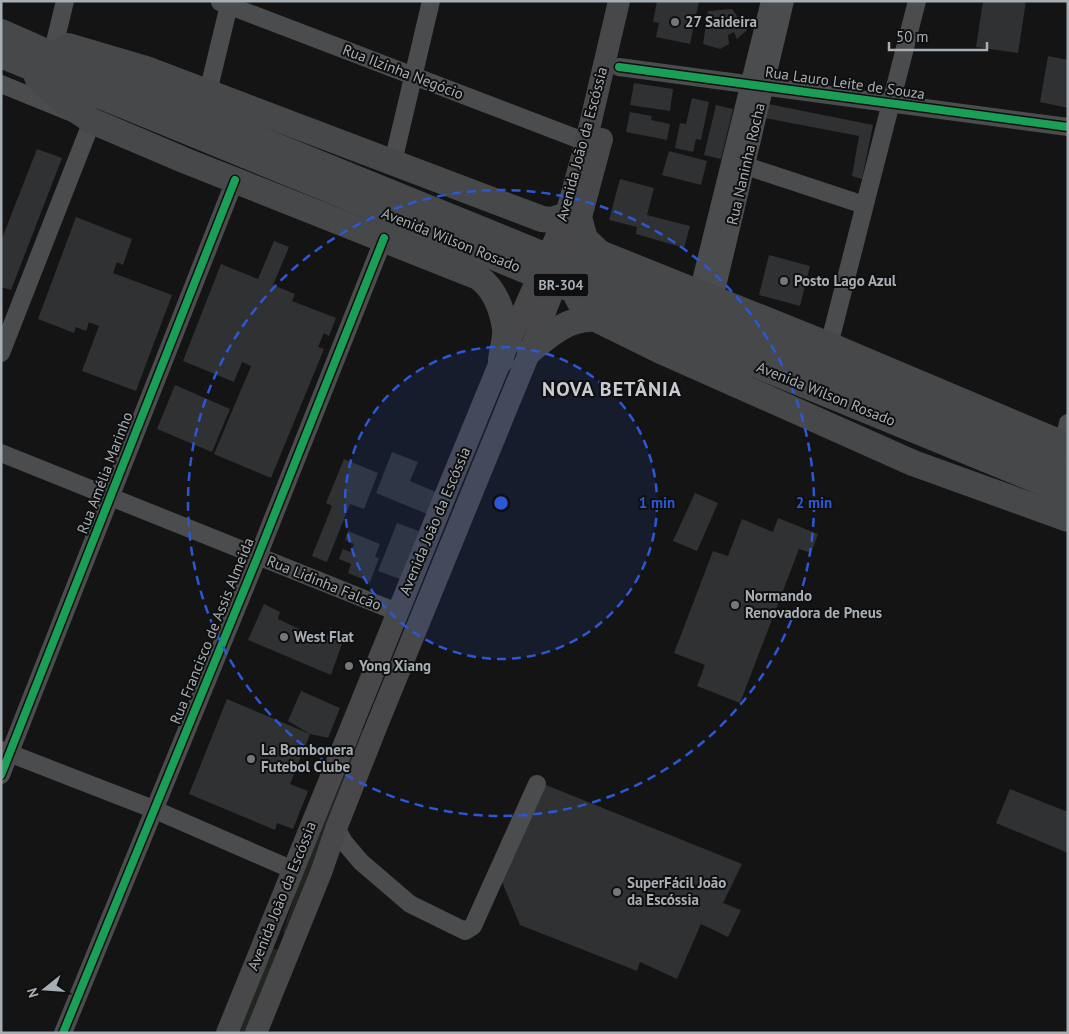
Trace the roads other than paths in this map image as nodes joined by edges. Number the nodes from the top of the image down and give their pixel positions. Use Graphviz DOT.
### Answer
graph roads {
  1 [pos="65,1"];
  2 [pos="431,1"];
  3 [pos="618,1"];
  4 [pos="634,1"];
  5 [pos="770,1"];
  6 [pos="785,1"];
  7 [pos="917,1"];
  8 [pos="225,2"];
  9 [pos="7,46"];
  10 [pos="57,59"];
  11 [pos="619,67"];
  12 [pos="413,76"];
  13 [pos="1,84"];
  14 [pos="757,85"];
  15 [pos="203,90"];
  16 [pos="890,103"];
  17 [pos="92,121"];
  18 [pos="1068,127"];
  19 [pos="586,142"];
  20 [pos="393,162"];
  21 [pos="746,166"];
  22 [pos="235,180"];
  23 [pos="487,197"];
  24 [pos="864,205"];
  25 [pos="573,218"];
  26 [pos="384,238"];
  27 [pos="600,253"];
  28 [pos="454,267"];
  29 [pos="706,296"];
  30 [pos="596,319"];
  31 [pos="829,344"];
  32 [pos="530,351"];
  33 [pos="1,353"];
  34 [pos="501,360"];
  35 [pos="1066,445"];
  36 [pos="1,453"];
  37 [pos="1068,493"];
  38 [pos="110,497"];
  39 [pos="441,506"];
  40 [pos="1068,519"];
  41 [pos="258,556"];
  42 [pos="431,593"];
  43 [pos="397,612"];
  44 [pos="381,650"];
  45 [pos="377,725"];
  46 [pos="5,752"];
  47 [pos="1,775"];
  48 [pos="537,784"];
  49 [pos="153,810"];
  50 [pos="336,828"];
  51 [pos="361,862"];
  52 [pos="323,865"];
  53 [pos="289,880"];
  54 [pos="290,948"];
  55 [pos="63,1033"];
  56 [pos="227,1033"];
  57 [pos="256,1033"];
  1 -- 10 [label="street"];
  2 -- 12 [label="street"];
  3 -- 19 [label="main road, Avenida João da Escóssia"];
  4 -- 11 [label="main road, Avenida João da Escóssia"];
  5 -- 14 [label="street, Rua Naninha Rocha"];
  6 -- 14 [label="street, Rua Naninha Rocha"];
  7 -- 16 [label="street"];
  8 -- 12 [label="street, Rua Ilzinha Negócio"];
  8 -- 15 [label="street"];
  9 -- 10 [label="highway, Avenida Wilson Rosado / BR-304"];
  9 -- 10 [label="highway, Avenida Wilson Rosado / BR-304"];
  9 -- 17 [label="highway"];
  10 -- 15 [label="highway"];
  10 -- 35 [label="highway, Avenida Wilson Rosado / BR-304"];
  10 -- 37 [label="highway, Avenida Wilson Rosado / BR-304"];
  11 -- 14 [label="street, Rua Lauro Leite de Souza"];
  11 -- 25 [label="main road, Avenida João da Escóssia"];
  12 -- 19 [label="street, Rua Ilzinha Negócio"];
  12 -- 20 [label="street"];
  13 -- 17 [label="street"];
  14 -- 16 [label="street, Rua Lauro Leite de Souza"];
  14 -- 21 [label="street, Rua Naninha Rocha"];
  14 -- 29 [label="street, Rua Naninha Rocha"];
  15 -- 20 [label="highway"];
  16 -- 18 [label="street, Rua Lauro Leite de Souza"];
  16 -- 24 [label="street"];
  17 -- 22 [label="highway"];
  17 -- 33 [label="street"];
  19 -- 25 [label="main road, Avenida João da Escóssia"];
  20 -- 23 [label="highway"];
  21 -- 24 [label="street"];
  21 -- 29 [label="street, Rua Naninha Rocha"];
  22 -- 26 [label="highway"];
  22 -- 38 [label="street, Rua Amélia Marinho"];
  23 -- 25 [label="highway"];
  23 -- 28 [label="highway"];
  24 -- 31 [label="street"];
  25 -- 27 [label="highway"];
  25 -- 32 [label="main road, Avenida João da Escóssia"];
  25 -- 34 [label="main road, Avenida João da Escóssia"];
  26 -- 28 [label="highway"];
  26 -- 41 [label="street, Rua Francisco de Assis Almeida"];
  27 -- 29 [label="highway"];
  27 -- 30 [label="highway"];
  28 -- 34 [label="highway"];
  29 -- 31 [label="highway"];
  30 -- 32 [label="highway"];
  30 -- 40 [label="highway"];
  31 -- 35 [label="highway"];
  32 -- 42 [label="main road, Avenida João da Escóssia"];
  34 -- 39 [label="main road, Avenida João da Escóssia"];
  36 -- 38 [label="street, Rua Lidinha Falcão"];
  38 -- 41 [label="street, Rua Lidinha Falcão"];
  38 -- 46 [label="street, Rua Amélia Marinho"];
  39 -- 42 [label="main road"];
  39 -- 43 [label="main road, Avenida João da Escóssia"];
  41 -- 43 [label="street, Rua Lidinha Falcão"];
  41 -- 49 [label="street, Rua Francisco de Assis Almeida"];
  42 -- 45 [label="main road, Avenida João da Escóssia"];
  43 -- 44 [label="main road, Avenida João da Escóssia"];
  44 -- 45 [label="main road"];
  44 -- 53 [label="main road, Avenida João da Escóssia"];
  45 -- 50 [label="main road, Avenida João da Escóssia"];
  46 -- 47 [label="street, Rua Amélia Marinho"];
  46 -- 49 [label="street"];
  48 -- 51 [label="street"];
  49 -- 53 [label="street"];
  49 -- 55 [label="street, Rua Francisco de Assis Almeida"];
  50 -- 51 [label="street"];
  50 -- 52 [label="main road, Avenida João da Escóssia"];
  51 -- 52 [label="street"];
  52 -- 54 [label="main road, Avenida João da Escóssia"];
  53 -- 54 [label="main road"];
  53 -- 56 [label="main road, Avenida João da Escóssia"];
  54 -- 57 [label="main road, Avenida João da Escóssia"];
}
